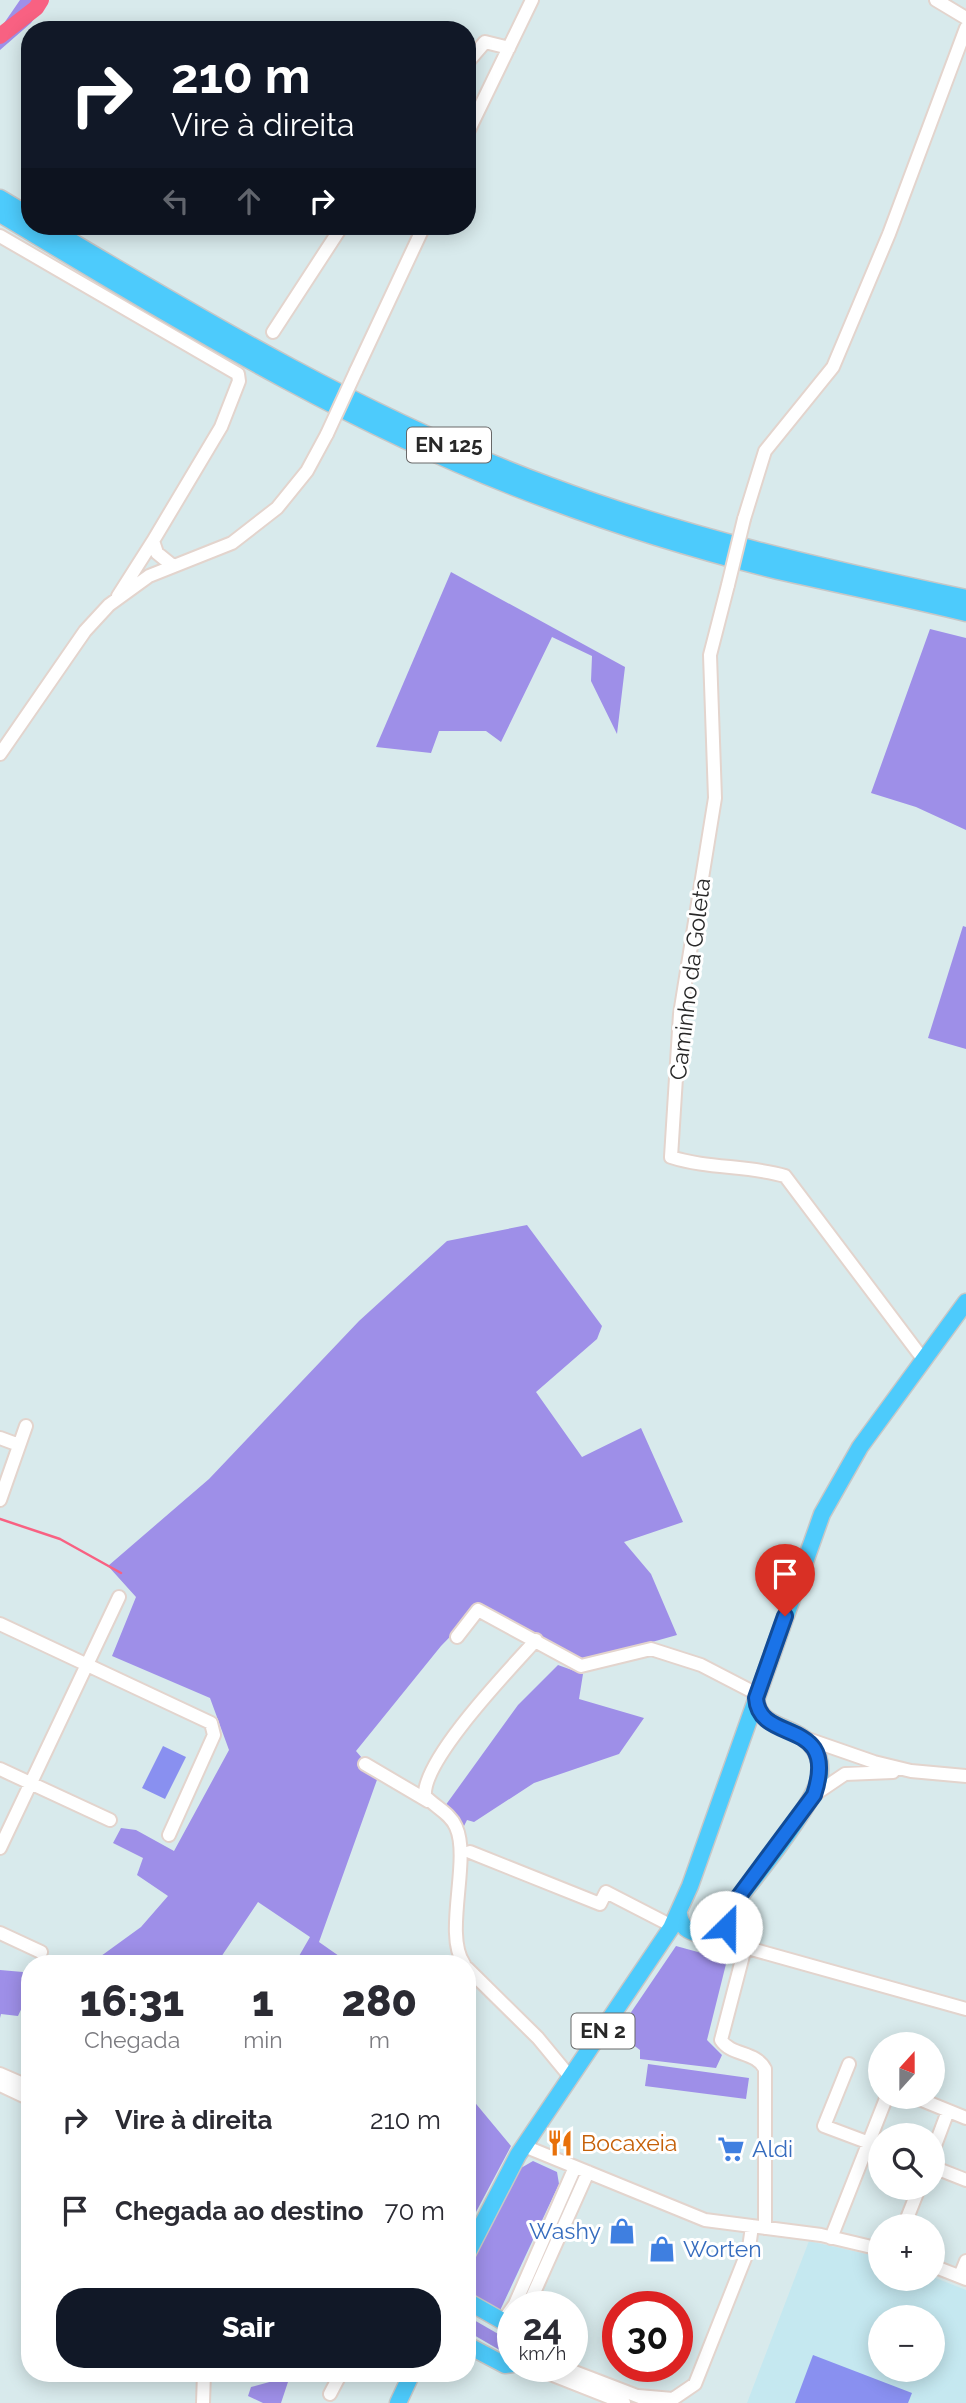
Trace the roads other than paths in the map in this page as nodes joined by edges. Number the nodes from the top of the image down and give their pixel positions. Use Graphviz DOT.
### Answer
graph roads {
  1 [pos="532,0"];
  2 [pos="936,0"];
  3 [pos="966,18"];
  4 [pos="966,28"];
  5 [pos="509,48"];
  6 [pos="476,53"];
  7 [pos="476,116"];
  8 [pos="0,198"];
  9 [pos="21,211"];
  10 [pos="0,214"];
  11 [pos="21,226"];
  12 [pos="35,235"];
  13 [pos="62,235"];
  14 [pos="336,235"];
  15 [pos="421,235"];
  16 [pos="0,236"];
  17 [pos="273,332"];
  18 [pos="153,541"];
  19 [pos="173,566"];
  20 [pos="966,596"];
  21 [pos="115,601"];
  22 [pos="966,613"];
  23 [pos="0,754"];
  24 [pos="966,1301"];
  25 [pos="923,1359"];
  26 [pos="26,1426"];
  27 [pos="0,1438"];
  28 [pos="19,1445"];
  29 [pos="0,1500"];
  30 [pos="119,1597"];
  31 [pos="0,1623"];
  32 [pos="457,1637"];
  33 [pos="536,1640"];
  34 [pos="87,1664"];
  35 [pos="756,1696"];
  36 [pos="767,1721"];
  37 [pos="745,1728"];
  38 [pos="802,1737"];
  39 [pos="365,1764"];
  40 [pos="0,1769"];
  41 [pos="911,1771"];
  42 [pos="966,1776"];
  43 [pos="31,1783"];
  44 [pos="814,1795"];
  45 [pos="432,1804"];
  46 [pos="110,1820"];
  47 [pos="169,1835"];
  48 [pos="0,1848"];
  49 [pos="470,1852"];
  50 [pos="725,1915"];
  51 [pos="672,1927"];
  52 [pos="0,1933"];
  53 [pos="699,1934"];
  54 [pos="742,1947"];
  55 [pos="41,1952"];
  56 [pos="461,1955"];
  57 [pos="476,1977"];
  58 [pos="966,2009"];
  59 [pos="849,2064"];
  60 [pos="0,2074"];
  61 [pos="570,2078"];
  62 [pos="21,2083"];
  63 [pos="0,2085"];
  64 [pos="21,2095"];
  65 [pos="943,2109"];
  66 [pos="948,2111"];
  67 [pos="966,2118"];
  68 [pos="944,2123"];
  69 [pos="868,2143"];
  70 [pos="524,2146"];
  71 [pos="868,2158"];
  72 [pos="575,2167"];
  73 [pos="588,2172"];
  74 [pos="945,2172"];
  75 [pos="966,2180"];
  76 [pos="758,2227"];
  77 [pos="476,2234"];
  78 [pos="831,2238"];
  79 [pos="868,2246"];
  80 [pos="966,2261"];
  81 [pos="945,2270"];
  82 [pos="963,2277"];
  83 [pos="520,2291"];
  84 [pos="535,2291"];
  85 [pos="476,2306"];
  86 [pos="497,2318"];
  87 [pos="476,2350"];
  88 [pos="497,2361"];
  89 [pos="588,2377"];
  90 [pos="204,2382"];
  91 [pos="336,2382"];
  92 [pos="408,2382"];
  93 [pos="571,2382"];
  94 [pos="330,2394"];
  95 [pos="638,2396"];
  96 [pos="203,2403"];
  97 [pos="398,2403"];
  98 [pos="624,2403"];
  99 [pos="655,2403"];
  1 -- 5 [label="street"];
  2 -- 3 [label="street"];
  4 -- 25 [label="street, Caminho da Goleta, bridge"];
  5 -- 6 [label="street"];
  5 -- 7 [label="street"];
  8 -- 9 [label="main road"];
  10 -- 11 [label="main road, EN 125"];
  12 -- 22 [label="main road, EN 125"];
  13 -- 20 [label="main road, EN 125"];
  14 -- 17 [label="street"];
  15 -- 19 [label="street, bridge"];
  16 -- 18 [label="street"];
  18 -- 19 [label="street"];
  18 -- 21 [label="street"];
  19 -- 21 [label="street"];
  21 -- 23 [label="street"];
  24 -- 25 [label="main road, EN 2"];
  25 -- 35 [label="main road, EN 2"];
  26 -- 28 [label="street"];
  27 -- 28 [label="street"];
  28 -- 29 [label="street"];
  30 -- 34 [label="street"];
  31 -- 34 [label="street"];
  32 -- 33 [label="street"];
  33 -- 35 [label="street"];
  33 -- 45 [label="street"];
  34 -- 43 [label="street"];
  34 -- 47 [label="street"];
  35 -- 36 [label="main road"];
  35 -- 37 [label="main road, EN 2"];
  36 -- 37 [label="main road"];
  36 -- 38 [label="main road"];
  37 -- 51 [label="main road, EN 2"];
  38 -- 41 [label="street"];
  38 -- 44 [label="main road"];
  39 -- 45 [label="street"];
  40 -- 43 [label="street"];
  41 -- 42 [label="street"];
  41 -- 44 [label="street"];
  43 -- 46 [label="street"];
  43 -- 48 [label="street"];
  44 -- 50 [label="main road"];
  45 -- 56 [label="street"];
  49 -- 51 [label="street"];
  50 -- 53 [label="main road"];
  50 -- 54 [label="street"];
  51 -- 53 [label="main road"];
  51 -- 53 [label="main road"];
  51 -- 61 [label="main road, EN 2"];
  52 -- 55 [label="street"];
  53 -- 54 [label="street"];
  54 -- 58 [label="street"];
  54 -- 76 [label="street"];
  57 -- 61 [label="street"];
  59 -- 69 [label="street"];
  60 -- 62 [label="street"];
  61 -- 70 [label="main road, EN 2"];
  63 -- 64 [label="street"];
  65 -- 66 [label="street"];
  66 -- 67 [label="street"];
  66 -- 68 [label="street"];
  70 -- 72 [label="street"];
  70 -- 77 [label="main road, EN 2"];
  71 -- 78 [label="street"];
  72 -- 73 [label="street"];
  72 -- 83 [label="street"];
  73 -- 76 [label="street"];
  73 -- 84 [label="street"];
  74 -- 75 [label="street"];
  76 -- 78 [label="street"];
  76 -- 95 [label="street"];
  78 -- 79 [label="street"];
  80 -- 82 [label="street"];
  81 -- 82 [label="street"];
  85 -- 86 [label="main road"];
  87 -- 88 [label="main road"];
  89 -- 95 [label="street"];
  90 -- 96 [label="street"];
  91 -- 94 [label="street"];
  92 -- 97 [label="main road"];
  93 -- 98 [label="street"];
  95 -- 99 [label="street"];
}
